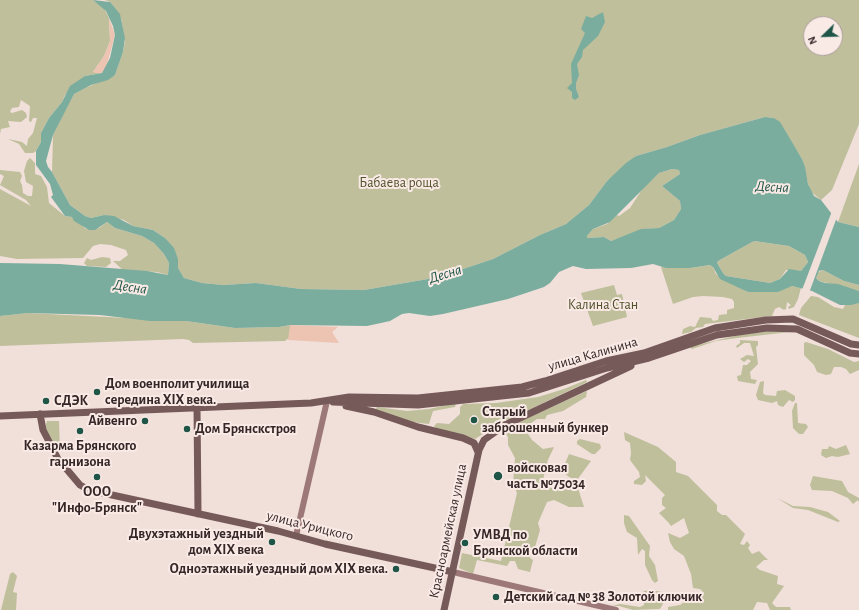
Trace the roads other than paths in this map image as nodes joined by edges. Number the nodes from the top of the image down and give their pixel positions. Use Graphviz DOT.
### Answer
graph roads {
  1 [pos="859,345"];
  2 [pos="859,354"];
  3 [pos="638,361"];
  4 [pos="327,401"];
  5 [pos="197,407"];
  6 [pos="40,414"];
  7 [pos="0,416"];
  8 [pos="478,457"];
  9 [pos="198,514"];
  10 [pos="296,536"];
  11 [pos="453,572"];
  12 [pos="444,610"];
  13 [pos="616,610"];
  1 -- 4 [label="main road, улица Калинина"];
  2 -- 3 [label="main road, улица Калинина"];
  3 -- 4 [label="main road, улица Калинина"];
  3 -- 8 [label="main road, Красноармейская улица"];
  4 -- 5 [label="main road, улица Калинина"];
  4 -- 8 [label="main road"];
  4 -- 10 [label="main road"];
  5 -- 6 [label="main road, улица Калинина"];
  5 -- 9 [label="main road"];
  6 -- 7 [label="main road, улица Калинина"];
  6 -- 9 [label="main road, улица Урицкого"];
  8 -- 11 [label="main road, Красноармейская улица"];
  9 -- 10 [label="main road, улица Урицкого"];
  10 -- 11 [label="main road, улица Урицкого"];
  11 -- 12 [label="main road, Красноармейская улица"];
  11 -- 13 [label="main road, улица Урицкого"];
}
